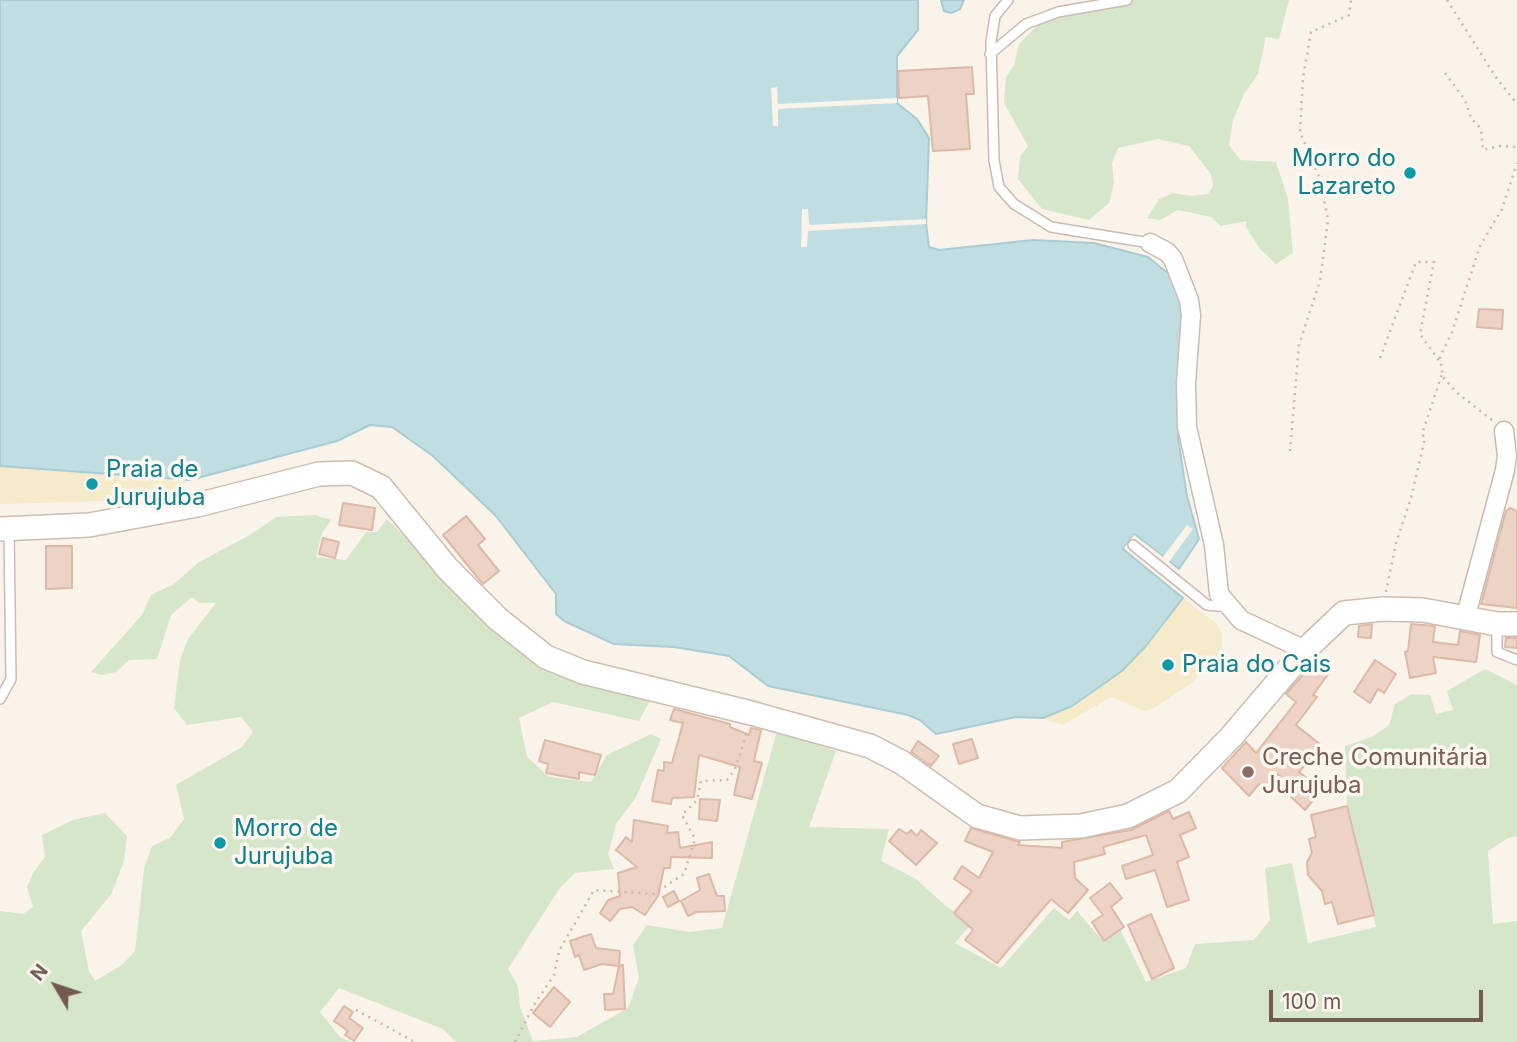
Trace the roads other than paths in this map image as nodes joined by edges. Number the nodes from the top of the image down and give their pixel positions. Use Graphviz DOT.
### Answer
graph roads {
  1 [pos="1007,0"];
  2 [pos="1127,0"];
  3 [pos="990,54"];
  4 [pos="1150,243"];
  5 [pos="1504,431"];
  6 [pos="5,529"];
  7 [pos="1133,545"];
  8 [pos="1227,607"];
  9 [pos="1465,619"];
  10 [pos="1507,624"];
  11 [pos="1305,650"];
  12 [pos="1517,660"];
  13 [pos="0,699"];
  1 -- 3 [label="lane"];
  2 -- 3 [label="lane"];
  3 -- 4 [label="lane"];
  4 -- 8 [label="street"];
  5 -- 9 [label="street"];
  6 -- 11 [label="street"];
  6 -- 13 [label="lane"];
  7 -- 8 [label="lane"];
  8 -- 11 [label="street"];
  9 -- 10 [label="street"];
  9 -- 11 [label="street"];
  10 -- 12 [label="lane"];
}
